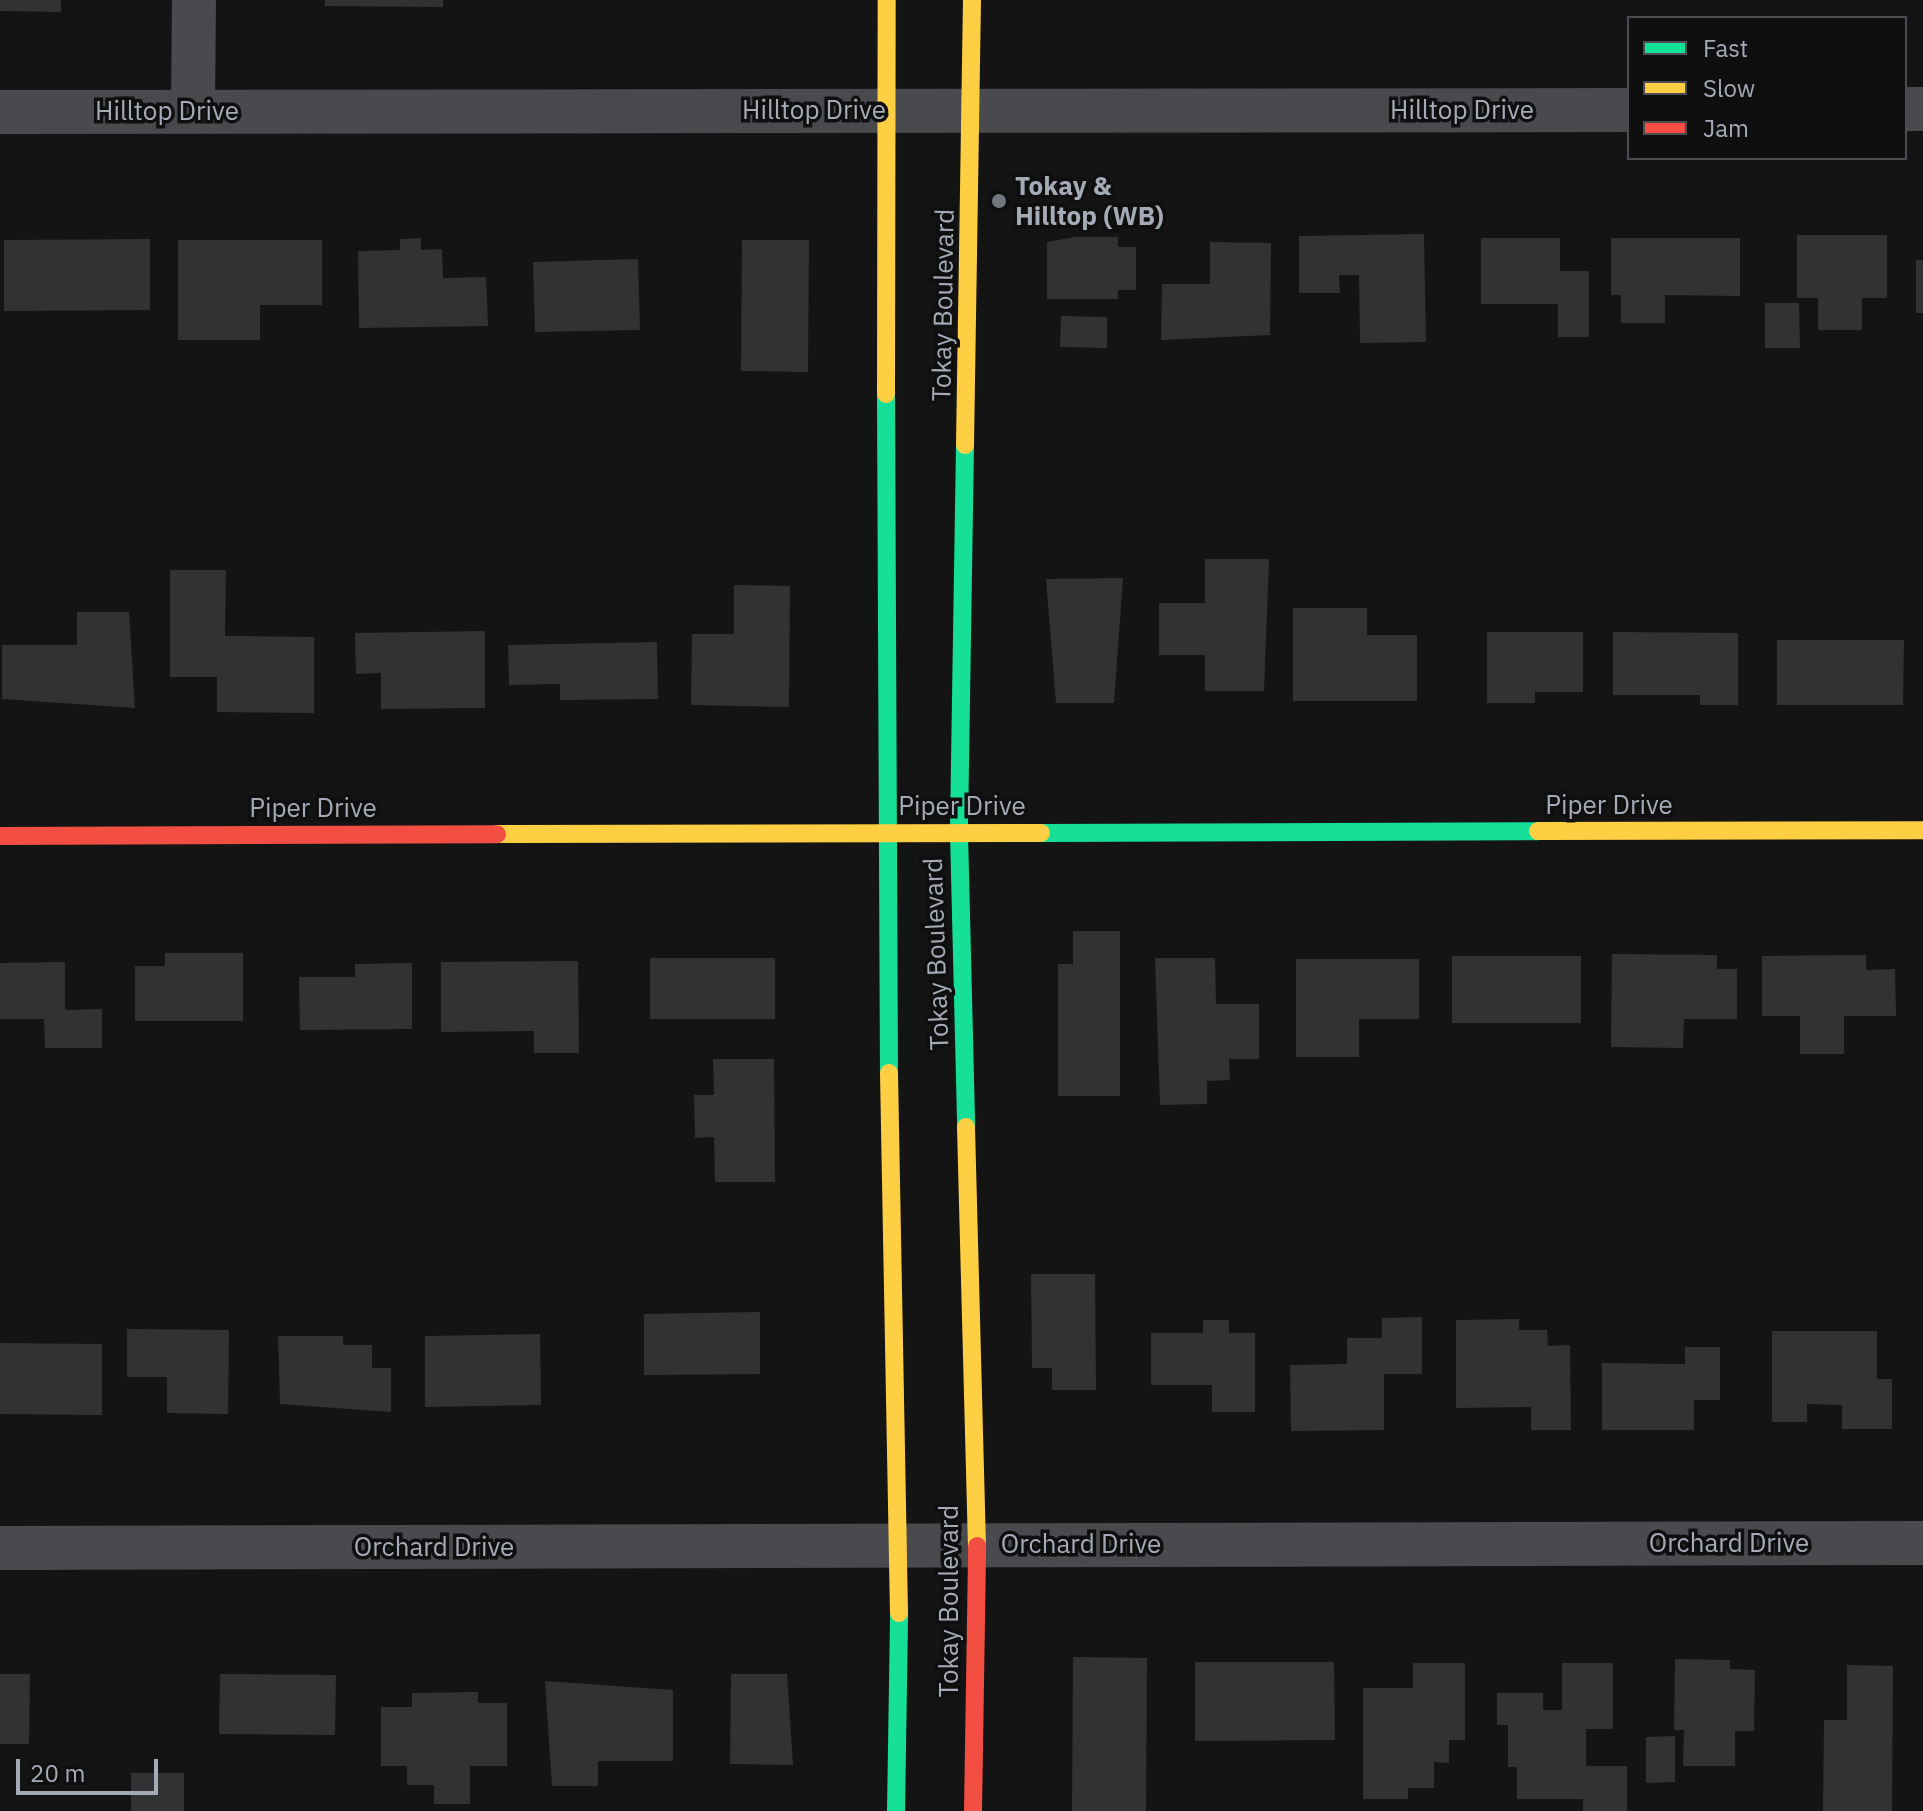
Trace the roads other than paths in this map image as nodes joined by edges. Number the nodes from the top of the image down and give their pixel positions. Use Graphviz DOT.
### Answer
graph roads {
  1 [pos="194,0"];
  2 [pos="887,0"];
  3 [pos="972,0"];
  4 [pos="193,110"];
  5 [pos="972,110"];
  6 [pos="1627,110"];
  7 [pos="886,111"];
  8 [pos="0,112"];
  9 [pos="1923,830"];
  10 [pos="884,832"];
  11 [pos="959,833"];
  12 [pos="0,836"];
  13 [pos="1923,1543"];
  14 [pos="977,1544"];
  15 [pos="900,1547"];
  16 [pos="0,1548"];
  17 [pos="896,1811"];
  18 [pos="973,1811"];
  1 -- 4 [label="street"];
  2 -- 7 [label="street, Tokay Boulevard"];
  3 -- 5 [label="street, Tokay Boulevard"];
  4 -- 7 [label="street, Hilltop Drive"];
  4 -- 8 [label="street, Hilltop Drive"];
  5 -- 6 [label="street, Hilltop Drive"];
  5 -- 7 [label="street, Hilltop Drive"];
  5 -- 11 [label="street, Tokay Boulevard"];
  7 -- 10 [label="street, Tokay Boulevard"];
  9 -- 11 [label="street, Piper Drive"];
  10 -- 11 [label="street, Piper Drive"];
  10 -- 12 [label="street, Piper Drive"];
  10 -- 15 [label="street, Tokay Boulevard"];
  11 -- 14 [label="street, Tokay Boulevard"];
  13 -- 14 [label="street, Orchard Drive"];
  14 -- 15 [label="street, Orchard Drive"];
  14 -- 18 [label="street, Tokay Boulevard"];
  15 -- 16 [label="street, Orchard Drive"];
  15 -- 17 [label="street, Tokay Boulevard"];
}
